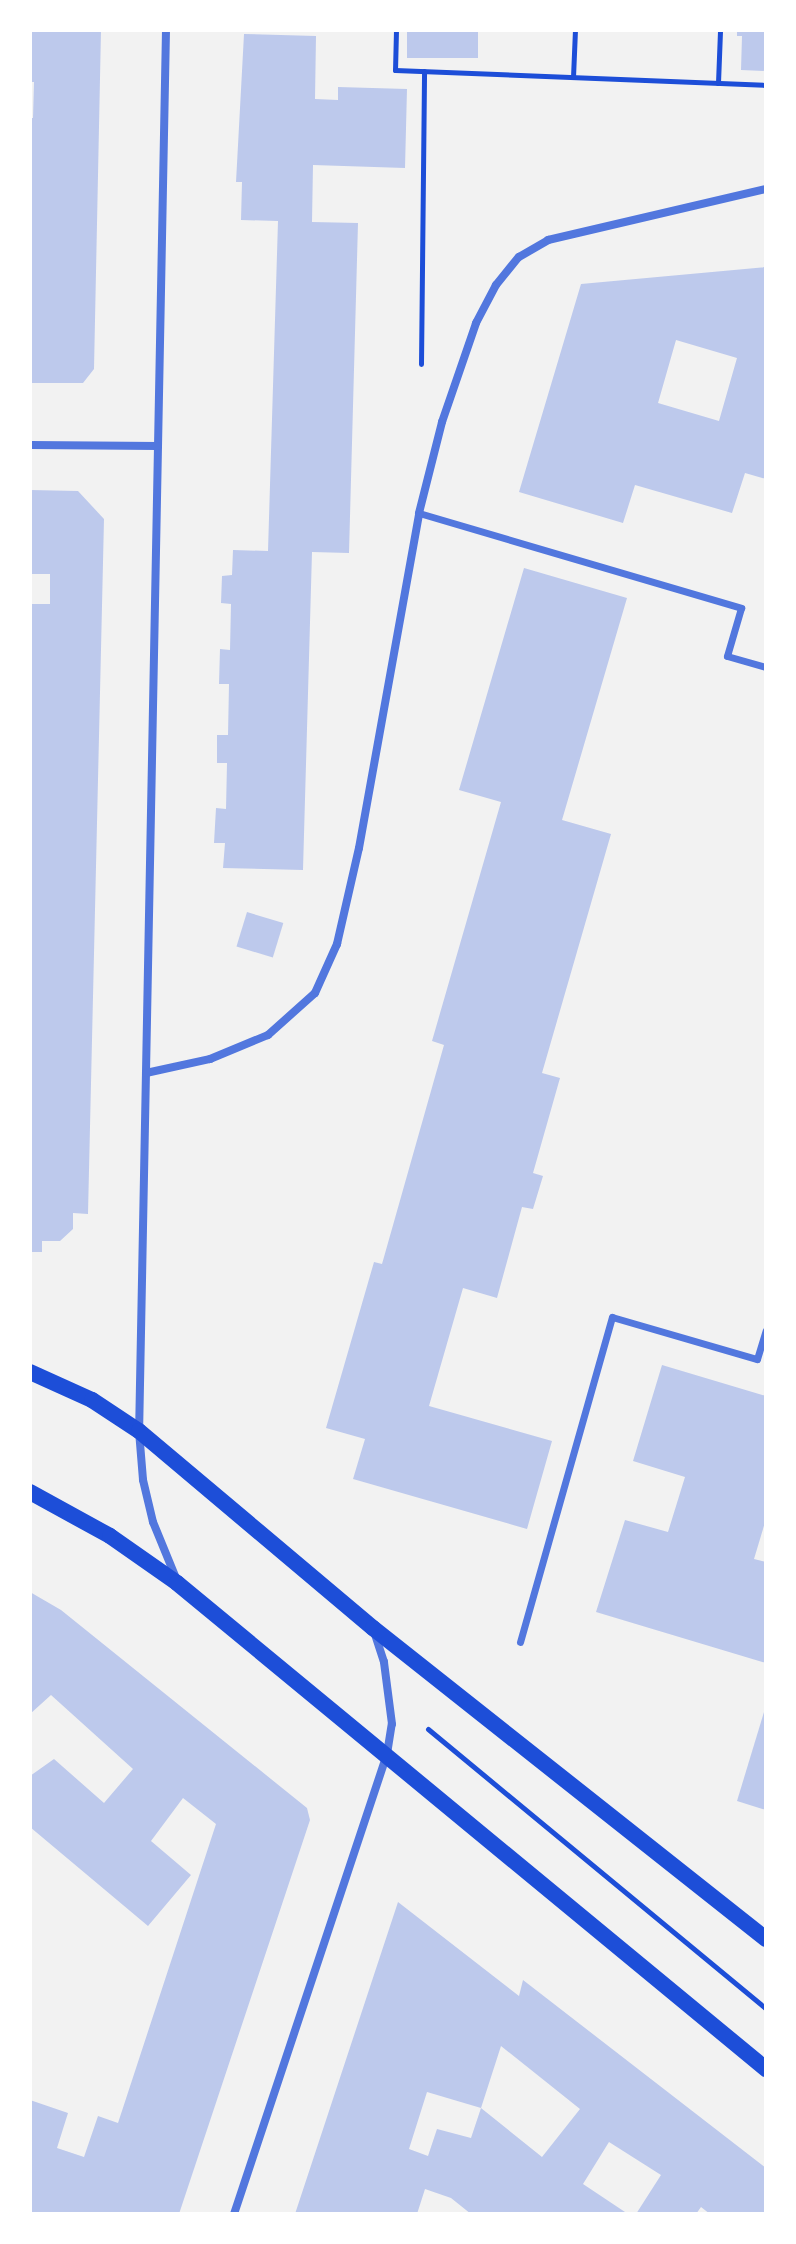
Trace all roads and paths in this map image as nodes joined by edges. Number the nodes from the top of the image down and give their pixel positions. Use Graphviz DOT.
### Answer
graph roads {
  1 [pos="166,30"];
  2 [pos="396,30"];
  3 [pos="575,30"];
  4 [pos="720,30"];
  5 [pos="424,71"];
  6 [pos="573,77"];
  7 [pos="718,83"];
  8 [pos="766,85"];
  9 [pos="766,189"];
  10 [pos="421,371"];
  11 [pos="30,445"];
  12 [pos="158,446"];
  13 [pos="419,513"];
  14 [pos="766,667"];
  15 [pos="146,1073"];
  16 [pos="766,1330"];
  17 [pos="30,1372"];
  18 [pos="139,1431"];
  19 [pos="30,1492"];
  20 [pos="177,1583"];
  21 [pos="373,1628"];
  22 [pos="520,1642"];
  23 [pos="387,1754"];
  24 [pos="766,1939"];
  25 [pos="766,2069"];
  26 [pos="234,2214"];
  1 -- 12 [label="street"];
  2 -- 5 [label="path"];
  3 -- 6 [label="path"];
  4 -- 7 [label="path"];
  5 -- 6 [label="path"];
  5 -- 10 [label="path"];
  6 -- 7 [label="path"];
  7 -- 8 [label="path"];
  9 -- 13 [label="street"];
  11 -- 12 [label="street"];
  12 -- 15 [label="street"];
  13 -- 14 [label="street"];
  13 -- 15 [label="street"];
  15 -- 18 [label="street"];
  16 -- 22 [label="street"];
  17 -- 18 [label="main road"];
  18 -- 20 [label="street"];
  18 -- 21 [label="main road"];
  19 -- 20 [label="main road"];
  20 -- 23 [label="main road"];
  21 -- 23 [label="street"];
  21 -- 24 [label="main road"];
  23 -- 25 [label="main road"];
  23 -- 26 [label="street"];
}
